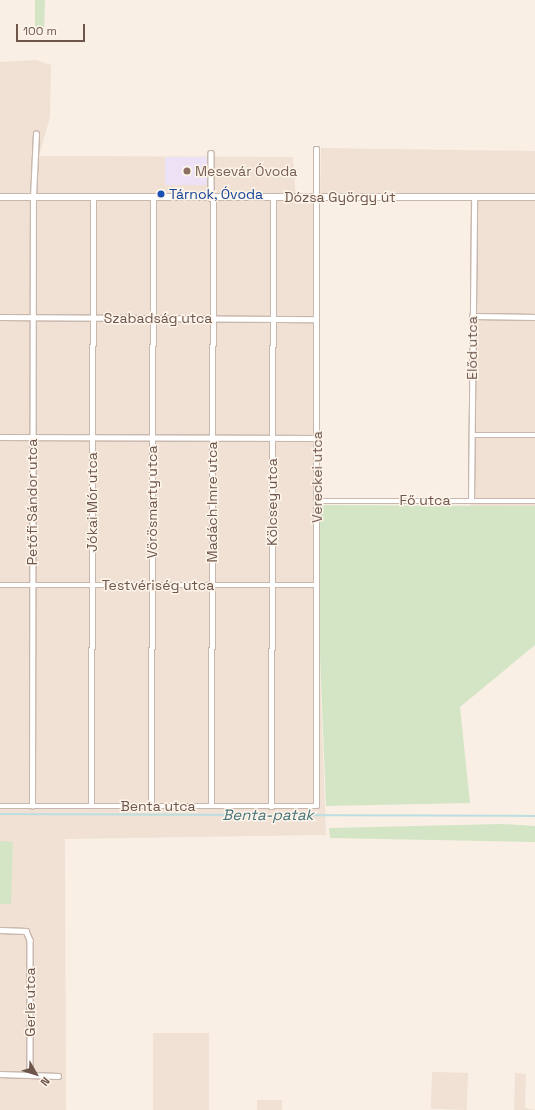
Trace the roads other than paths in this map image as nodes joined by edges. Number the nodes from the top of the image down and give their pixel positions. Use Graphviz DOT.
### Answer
graph roads {
  1 [pos="36,134"];
  2 [pos="316,148"];
  3 [pos="211,153"];
  4 [pos="535,196"];
  5 [pos="33,197"];
  6 [pos="93,197"];
  7 [pos="153,197"];
  8 [pos="273,197"];
  9 [pos="317,197"];
  10 [pos="474,197"];
  11 [pos="0,198"];
  12 [pos="212,198"];
  13 [pos="472,316"];
  14 [pos="0,317"];
  15 [pos="535,317"];
  16 [pos="33,318"];
  17 [pos="93,318"];
  18 [pos="153,318"];
  19 [pos="212,318"];
  20 [pos="272,318"];
  21 [pos="316,319"];
  22 [pos="535,435"];
  23 [pos="472,436"];
  24 [pos="0,437"];
  25 [pos="32,437"];
  26 [pos="92,437"];
  27 [pos="272,437"];
  28 [pos="152,438"];
  29 [pos="212,438"];
  30 [pos="315,438"];
  31 [pos="471,500"];
  32 [pos="316,501"];
  33 [pos="535,501"];
  34 [pos="0,584"];
  35 [pos="32,585"];
  36 [pos="92,585"];
  37 [pos="151,585"];
  38 [pos="212,585"];
  39 [pos="271,585"];
  40 [pos="316,585"];
  41 [pos="0,806"];
  42 [pos="32,806"];
  43 [pos="91,806"];
  44 [pos="151,806"];
  45 [pos="211,806"];
  46 [pos="316,806"];
  47 [pos="271,807"];
  48 [pos="0,930"];
  49 [pos="0,1074"];
  50 [pos="30,1075"];
  51 [pos="58,1076"];
  1 -- 5 [label="street, Petőfi Sándor utca"];
  2 -- 9 [label="street, Vereckei utca"];
  3 -- 12 [label="street, Madách Imre utca"];
  4 -- 10 [label="street, Dózsa György út"];
  5 -- 6 [label="street, Dózsa György út"];
  5 -- 11 [label="street, Dózsa György út"];
  5 -- 16 [label="street, Petőfi Sándor utca"];
  6 -- 7 [label="street, Dózsa György út"];
  6 -- 17 [label="street, Jókai Mór utca"];
  7 -- 12 [label="street, Dózsa György út"];
  7 -- 18 [label="street, Vörösmarty utca"];
  8 -- 9 [label="street, Dózsa György út"];
  8 -- 12 [label="street, Dózsa György út"];
  8 -- 20 [label="street, Kölcsey utca"];
  9 -- 10 [label="street, Dózsa György út"];
  9 -- 21 [label="street, Vereckei utca"];
  10 -- 13 [label="street, Előd utca"];
  12 -- 19 [label="street, Madách Imre utca"];
  13 -- 15 [label="street"];
  13 -- 23 [label="street, Előd utca"];
  14 -- 16 [label="street, Szabadság utca"];
  16 -- 17 [label="street, Szabadság utca"];
  16 -- 25 [label="street, Petőfi Sándor utca"];
  17 -- 18 [label="street, Szabadság utca"];
  17 -- 26 [label="street, Jókai Mór utca"];
  18 -- 19 [label="street, Szabadság utca"];
  18 -- 28 [label="street, Vörösmarty utca"];
  19 -- 20 [label="street, Szabadság utca"];
  19 -- 29 [label="street, Madách Imre utca"];
  20 -- 21 [label="street, Szabadság utca"];
  20 -- 27 [label="street, Kölcsey utca"];
  21 -- 30 [label="street, Vereckei utca"];
  22 -- 23 [label="street"];
  23 -- 31 [label="street, Előd utca"];
  24 -- 25 [label="street"];
  25 -- 26 [label="street"];
  25 -- 35 [label="street, Petőfi Sándor utca"];
  26 -- 28 [label="street"];
  26 -- 36 [label="street, Jókai Mór utca"];
  27 -- 29 [label="street"];
  27 -- 30 [label="street"];
  27 -- 39 [label="street, Kölcsey utca"];
  28 -- 29 [label="street"];
  28 -- 37 [label="street, Vörösmarty utca"];
  29 -- 38 [label="street, Madách Imre utca"];
  30 -- 32 [label="street, Vereckei utca"];
  31 -- 32 [label="street, Fő utca"];
  31 -- 33 [label="street, Fő utca"];
  32 -- 40 [label="street, Vereckei utca"];
  34 -- 35 [label="street, Testvériség utca"];
  35 -- 36 [label="street, Testvériség utca"];
  35 -- 42 [label="street, Petőfi Sándor utca"];
  36 -- 37 [label="street, Testvériség utca"];
  36 -- 43 [label="street, Jókai Mór utca"];
  37 -- 38 [label="street, Testvériség utca"];
  37 -- 44 [label="street, Vörösmarty utca"];
  38 -- 39 [label="street, Testvériség utca"];
  38 -- 45 [label="street, Madách Imre utca"];
  39 -- 40 [label="street, Testvériség utca"];
  39 -- 47 [label="street, Kölcsey utca"];
  40 -- 46 [label="street, Vereckei utca"];
  41 -- 42 [label="street, Benta utca"];
  42 -- 43 [label="street, Benta utca"];
  43 -- 44 [label="street, Benta utca"];
  44 -- 45 [label="street, Benta utca"];
  45 -- 47 [label="street, Benta utca"];
  46 -- 47 [label="street, Benta utca"];
  48 -- 50 [label="street, Gerle utca"];
  49 -- 50 [label="street"];
  50 -- 51 [label="street"];
}
